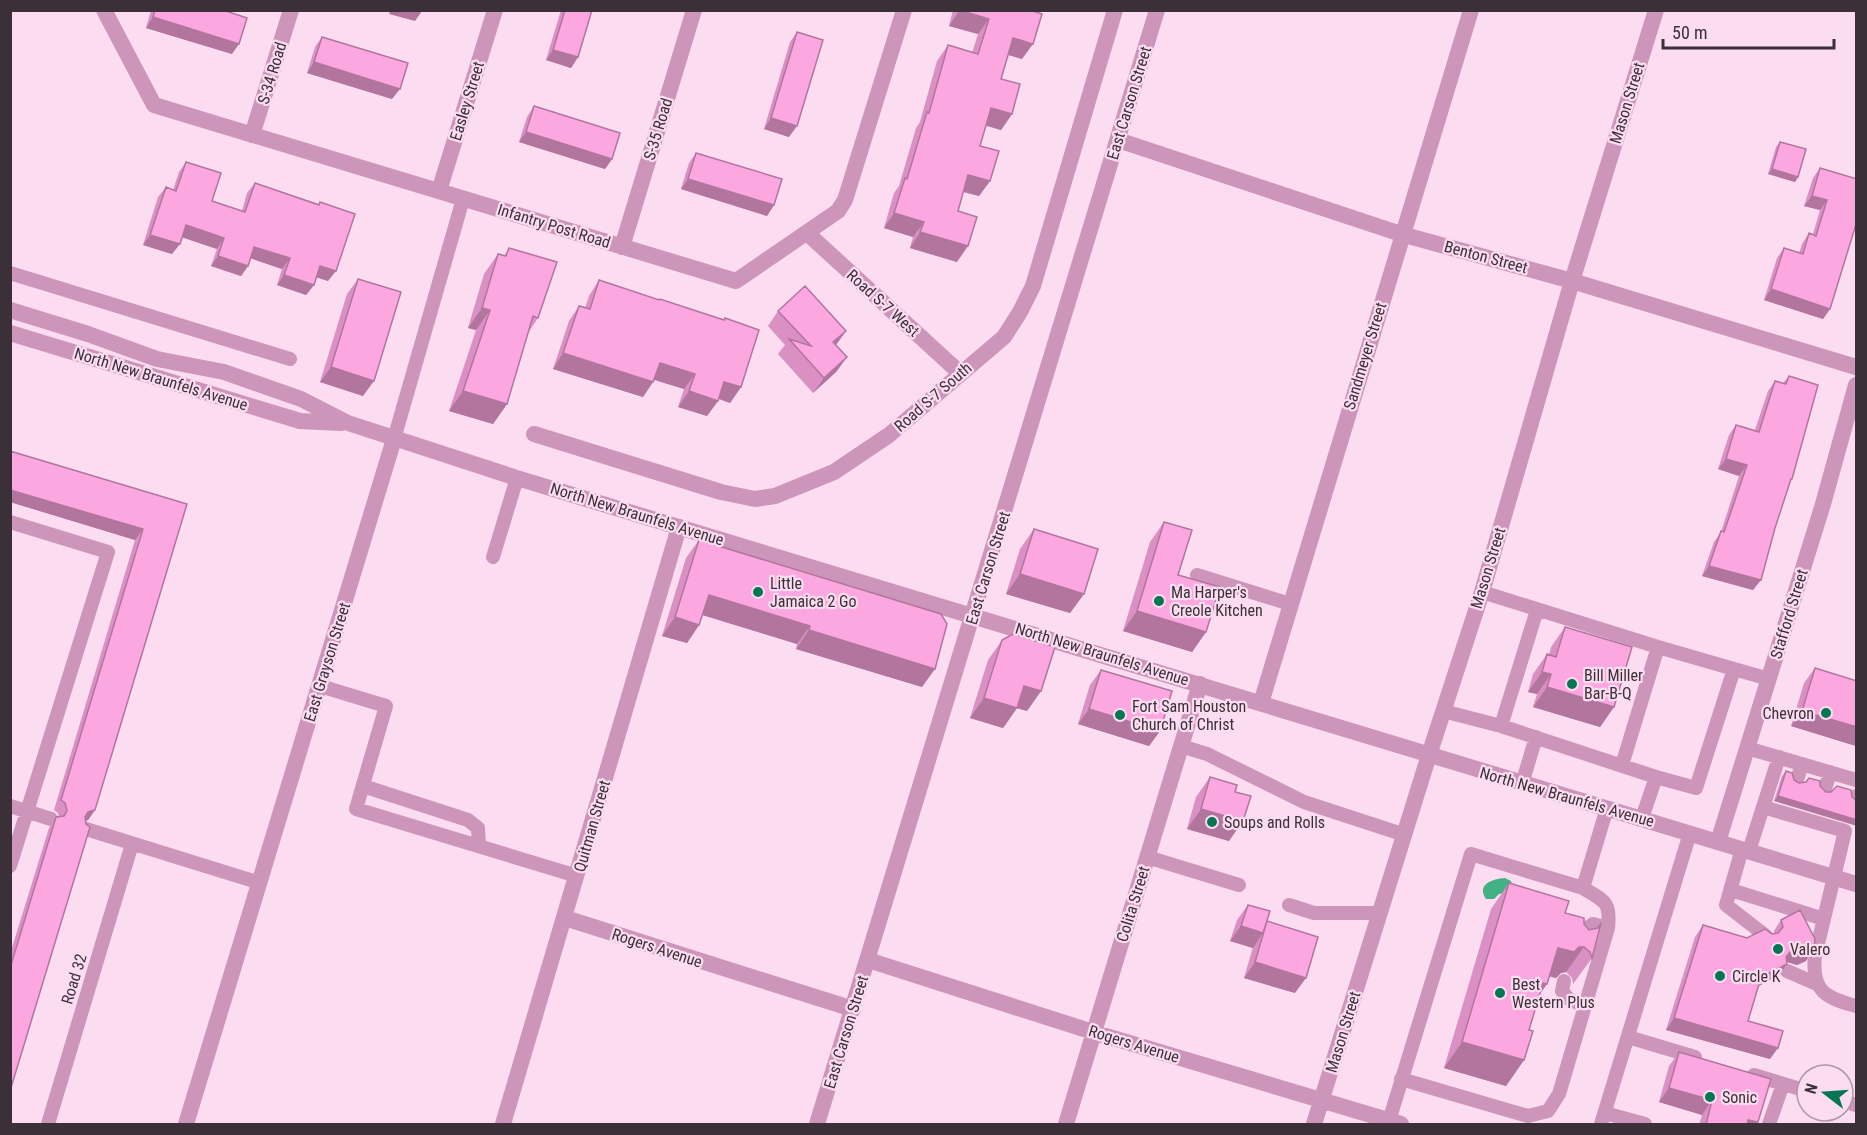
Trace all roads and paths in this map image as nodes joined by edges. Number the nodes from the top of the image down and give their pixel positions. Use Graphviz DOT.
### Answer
graph roads {
  1 [pos="104,10"];
  2 [pos="291,10"];
  3 [pos="495,10"];
  4 [pos="694,10"];
  5 [pos="904,10"];
  6 [pos="1115,10"];
  7 [pos="1158,10"];
  8 [pos="1470,10"];
  9 [pos="1656,10"];
  10 [pos="252,135"];
  11 [pos="1118,140"];
  12 [pos="439,191"];
  13 [pos="463,199"];
  14 [pos="807,233"];
  15 [pos="1401,234"];
  16 [pos="622,247"];
  17 [pos="10,273"];
  18 [pos="1572,280"];
  19 [pos="10,310"];
  20 [pos="27,315"];
  21 [pos="16,334"];
  22 [pos="116,344"];
  23 [pos="290,359"];
  24 [pos="109,363"];
  25 [pos="1857,366"];
  26 [pos="960,373"];
  27 [pos="1857,385"];
  28 [pos="348,423"];
  29 [pos="534,434"];
  30 [pos="394,439"];
  31 [pos="518,478"];
  32 [pos="10,522"];
  33 [pos="679,527"];
  34 [pos="493,557"];
  35 [pos="1197,575"];
  36 [pos="1482,592"];
  37 [pos="1290,604"];
  38 [pos="1537,610"];
  39 [pos="973,615"];
  40 [pos="1658,647"];
  41 [pos="1734,669"];
  42 [pos="1769,679"];
  43 [pos="1200,684"];
  44 [pos="320,686"];
  45 [pos="1261,703"];
  46 [pos="1443,711"];
  47 [pos="1501,726"];
  48 [pos="1536,737"];
  49 [pos="1181,746"];
  50 [pos="1748,748"];
  51 [pos="1429,755"];
  52 [pos="1779,758"];
  53 [pos="1802,764"];
  54 [pos="1622,765"];
  55 [pos="1830,772"];
  56 [pos="1656,777"];
  57 [pos="1856,777"];
  58 [pos="1797,780"];
  59 [pos="1522,784"];
  60 [pos="363,786"];
  61 [pos="1825,789"];
  62 [pos="10,806"];
  63 [pos="1763,807"];
  64 [pos="1607,808"];
  65 [pos="27,811"];
  66 [pos="51,819"];
  67 [pos="1642,819"];
  68 [pos="86,829"];
  69 [pos="1690,833"];
  70 [pos="1405,835"];
  71 [pos="1719,842"];
  72 [pos="132,844"];
  73 [pos="480,846"];
  74 [pos="1746,850"];
  75 [pos="1147,857"];
  76 [pos="10,866"];
  77 [pos="577,876"];
  78 [pos="1834,877"];
  79 [pos="260,883"];
  80 [pos="1857,884"];
  81 [pos="1239,885"];
  82 [pos="1583,888"];
  83 [pos="1731,890"];
  84 [pos="1289,905"];
  85 [pos="1379,914"];
  86 [pos="565,918"];
  87 [pos="1824,919"];
  88 [pos="1608,928"];
  89 [pos="1766,936"];
  90 [pos="1574,947"];
  91 [pos="868,960"];
  92 [pos="1787,971"];
  93 [pos="1564,981"];
  94 [pos="1817,984"];
  95 [pos="1584,1006"];
  96 [pos="1857,1006"];
  97 [pos="853,1009"];
  98 [pos="1094,1032"];
  99 [pos="1628,1038"];
  100 [pos="1706,1060"];
  101 [pos="1739,1070"];
  102 [pos="1401,1079"];
  103 [pos="1783,1083"];
  104 [pos="1795,1087"];
  105 [pos="1321,1101"];
  106 [pos="1603,1119"];
  107 [pos="1395,1123"];
  108 [pos="48,1125"];
  109 [pos="186,1125"];
  110 [pos="503,1125"];
  111 [pos="817,1125"];
  112 [pos="1066,1125"];
  113 [pos="1314,1125"];
  114 [pos="1645,1125"];
  115 [pos="1769,1125"];
  1 -- 10 [label="street, Infantry Post Road"];
  2 -- 10 [label="street, S-34 Road"];
  3 -- 12 [label="street, Easley Street"];
  4 -- 16 [label="street, S-35 Road"];
  5 -- 14 [label="street, Infantry Post Road"];
  6 -- 26 [label="street, Road S-7 South"];
  7 -- 11 [label="street, East Carson Street"];
  8 -- 15 [label="street, Sandmeyer Street"];
  9 -- 18 [label="street, Mason Street"];
  10 -- 12 [label="street, Infantry Post Road"];
  11 -- 15 [label="street, Benton Street"];
  11 -- 39 [label="street, East Carson Street"];
  12 -- 13 [label="street, Infantry Post Road"];
  13 -- 16 [label="street, Infantry Post Road"];
  13 -- 30 [label="lane, East Grayson Street"];
  14 -- 16 [label="street, Infantry Post Road"];
  14 -- 26 [label="street, Road S-7 West"];
  15 -- 18 [label="street, Benton Street"];
  15 -- 37 [label="street, Sandmeyer Street"];
  17 -- 23 [label="lane"];
  18 -- 25 [label="street, Benton Street"];
  18 -- 36 [label="street, Mason Street"];
  19 -- 20 [label="street, North New Braunfels Avenue"];
  20 -- 21 [label="lane"];
  20 -- 22 [label="street, North New Braunfels Avenue"];
  21 -- 24 [label="street, North New Braunfels Avenue"];
  22 -- 24 [label="lane"];
  22 -- 28 [label="street, North New Braunfels Avenue"];
  24 -- 28 [label="street, North New Braunfels Avenue"];
  26 -- 29 [label="street, Road S-7 South"];
  27 -- 42 [label="street, Stafford Street"];
  28 -- 30 [label="street, North New Braunfels Avenue"];
  30 -- 31 [label="street, North New Braunfels Avenue"];
  30 -- 44 [label="street, East Grayson Street"];
  31 -- 33 [label="street, North New Braunfels Avenue"];
  31 -- 34 [label="lane"];
  32 -- 65 [label="lane"];
  33 -- 39 [label="street, North New Braunfels Avenue"];
  33 -- 77 [label="street, Quitman Street"];
  35 -- 37 [label="lane"];
  36 -- 38 [label="lane"];
  36 -- 46 [label="street, Mason Street"];
  37 -- 45 [label="street, Sandmeyer Street"];
  38 -- 40 [label="lane"];
  38 -- 47 [label="lane"];
  39 -- 43 [label="street, North New Braunfels Avenue"];
  39 -- 91 [label="street, East Carson Street"];
  40 -- 41 [label="lane"];
  40 -- 54 [label="lane"];
  41 -- 42 [label="lane"];
  41 -- 56 [label="lane"];
  42 -- 50 [label="street, Stafford Street"];
  43 -- 45 [label="street, North New Braunfels Avenue"];
  43 -- 49 [label="street, Colita Street"];
  44 -- 60 [label="lane"];
  44 -- 79 [label="street, East Grayson Street"];
  45 -- 51 [label="street, North New Braunfels Avenue"];
  46 -- 47 [label="lane"];
  46 -- 51 [label="street, Mason Street"];
  47 -- 48 [label="lane"];
  48 -- 54 [label="lane"];
  48 -- 59 [label="lane"];
  49 -- 70 [label="lane"];
  49 -- 75 [label="street, Colita Street"];
  50 -- 52 [label="lane"];
  50 -- 71 [label="street, Stafford Street"];
  51 -- 59 [label="street, North New Braunfels Avenue"];
  51 -- 70 [label="street, Mason Street"];
  52 -- 53 [label="lane"];
  52 -- 63 [label="lane"];
  53 -- 55 [label="lane"];
  53 -- 58 [label="lane"];
  54 -- 56 [label="lane"];
  55 -- 57 [label="lane"];
  55 -- 61 [label="lane"];
  56 -- 67 [label="lane"];
  59 -- 64 [label="street, North New Braunfels Avenue"];
  60 -- 73 [label="lane"];
  60 -- 73 [label="lane"];
  62 -- 65 [label="lane"];
  63 -- 74 [label="lane"];
  63 -- 78 [label="lane"];
  64 -- 67 [label="street, North New Braunfels Avenue"];
  64 -- 82 [label="lane"];
  65 -- 66 [label="lane"];
  65 -- 76 [label="lane"];
  67 -- 69 [label="street, North New Braunfels Avenue"];
  68 -- 72 [label="lane"];
  69 -- 71 [label="street, North New Braunfels Avenue"];
  69 -- 99 [label="lane"];
  70 -- 85 [label="street, Mason Street"];
  71 -- 74 [label="street, North New Braunfels Avenue"];
  72 -- 79 [label="lane"];
  72 -- 108 [label="lane, Road 32"];
  73 -- 77 [label="lane"];
  74 -- 78 [label="street, North New Braunfels Avenue"];
  74 -- 83 [label="lane"];
  75 -- 81 [label="lane"];
  75 -- 98 [label="street, Colita Street"];
  77 -- 86 [label="street, Quitman Street"];
  78 -- 80 [label="street, North New Braunfels Avenue"];
  78 -- 87 [label="lane"];
  79 -- 109 [label="street, East Grayson Street"];
  82 -- 88 [label="lane"];
  82 -- 102 [label="lane"];
  83 -- 87 [label="lane"];
  83 -- 89 [label="lane"];
  84 -- 85 [label="lane"];
  85 -- 105 [label="street, Mason Street"];
  86 -- 97 [label="street, Rogers Avenue"];
  86 -- 110 [label="street, Quitman Street"];
  87 -- 94 [label="lane"];
  88 -- 90 [label="lane"];
  88 -- 95 [label="lane"];
  91 -- 97 [label="street, East Carson Street"];
  91 -- 98 [label="street, Rogers Avenue"];
  92 -- 94 [label="lane"];
  93 -- 95 [label="lane"];
  94 -- 96 [label="lane"];
  95 -- 102 [label="lane"];
  97 -- 111 [label="street, East Carson Street"];
  98 -- 105 [label="street, Rogers Avenue"];
  98 -- 112 [label="street, Colita Street"];
  99 -- 100 [label="lane"];
  99 -- 106 [label="lane"];
  101 -- 103 [label="lane"];
  102 -- 107 [label="lane"];
  103 -- 104 [label="lane"];
  103 -- 115 [label="lane"];
  105 -- 107 [label="street, Rogers Avenue"];
  105 -- 113 [label="street, Mason Street"];
  106 -- 114 [label="lane"];
}
